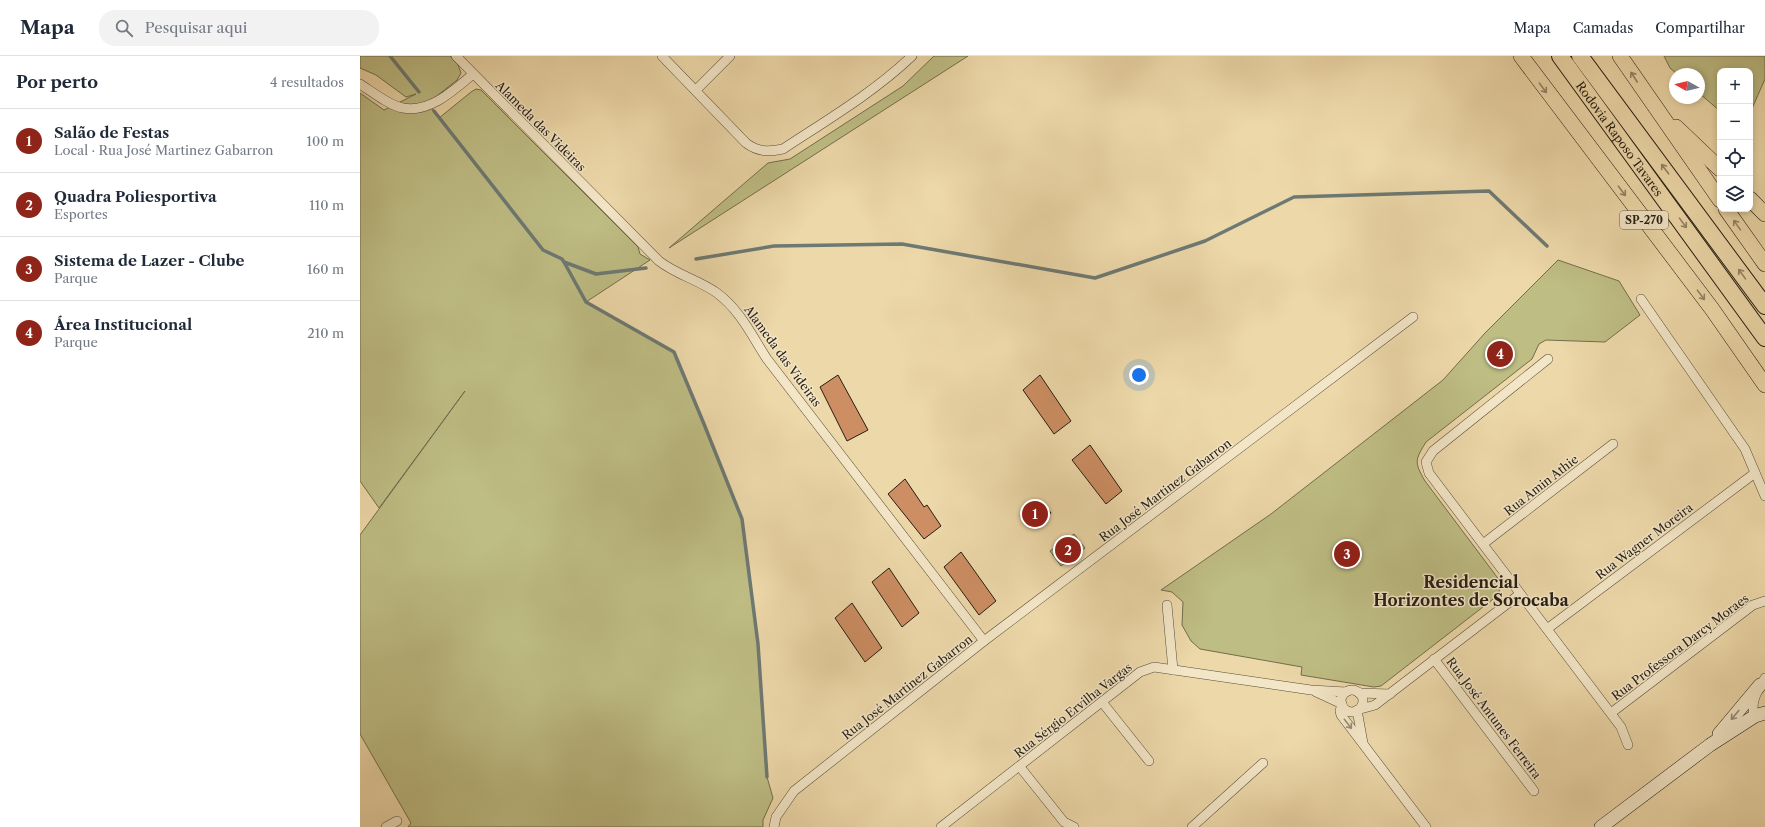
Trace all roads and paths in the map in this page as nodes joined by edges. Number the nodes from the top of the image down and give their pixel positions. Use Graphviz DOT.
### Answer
graph roads {
  1 [pos="456,56"];
  2 [pos="662,56"];
  3 [pos="730,56"];
  4 [pos="912,56"];
  5 [pos="1521,56"];
  6 [pos="1560,56"];
  7 [pos="1620,56"];
  8 [pos="1582,58"];
  9 [pos="473,74"];
  10 [pos="360,84"];
  11 [pos="696,90"];
  12 [pos="1649,100"];
  13 [pos="1717,166"];
  14 [pos="1717,196"];
  15 [pos="1753,202"];
  16 [pos="1728,212"];
  17 [pos="1765,214"];
  18 [pos="1765,264"];
  19 [pos="1641,299"];
  20 [pos="1765,306"];
  21 [pos="1413,317"];
  22 [pos="1765,338"];
  23 [pos="1548,359"];
  24 [pos="1765,385"];
  25 [pos="1613,444"];
  26 [pos="1754,472"];
  27 [pos="1765,496"];
  28 [pos="1483,544"];
  29 [pos="1520,594"];
  30 [pos="1765,601"];
  31 [pos="1167,605"];
  32 [pos="1547,629"];
  33 [pos="984,641"];
  34 [pos="1434,659"];
  35 [pos="1173,670"];
  36 [pos="1763,682"];
  37 [pos="1311,690"];
  38 [pos="1346,692"];
  39 [pos="1359,693"];
  40 [pos="1390,694"];
  41 [pos="1102,702"];
  42 [pos="1342,704"];
  43 [pos="1357,710"];
  44 [pos="1611,713"];
  45 [pos="1760,715"];
  46 [pos="1363,743"];
  47 [pos="1710,744"];
  48 [pos="1628,745"];
  49 [pos="1149,761"];
  50 [pos="1263,763"];
  51 [pos="1020,767"];
  52 [pos="1534,791"];
  53 [pos="397,821"];
  54 [pos="386,827"];
  55 [pos="774,827"];
  56 [pos="941,827"];
  57 [pos="1074,827"];
  58 [pos="1192,827"];
  59 [pos="1426,827"];
  60 [pos="1601,827"];
  1 -- 9 [label="street, Alameda das Videiras"];
  2 -- 11 [label="street"];
  3 -- 11 [label="street"];
  4 -- 11 [label="street"];
  5 -- 24 [label="highway, SP-270, one-way"];
  6 -- 22 [label="highway, Rodovia Raposo Tavares / SP-270, one-way"];
  12 -- 7 [label="highway, one-way"];
  20 -- 8 [label="highway, Rodovia Raposo Tavares, one-way"];
  9 -- 10 [label="street"];
  9 -- 33 [label="street, Alameda das Videiras"];
  12 -- 13 [label="highway"];
  12 -- 14 [label="highway"];
  15 -- 17 [label="highway"];
  18 -- 16 [label="highway, one-way"];
  19 -- 26 [label="street"];
  21 -- 33 [label="street, Rua José Martinez Gabarron"];
  23 -- 28 [label="street"];
  25 -- 28 [label="street, Rua Amin Athie"];
  26 -- 27 [label="street"];
  26 -- 32 [label="street, Rua Wagner Moreira"];
  28 -- 29 [label="street"];
  29 -- 32 [label="street"];
  29 -- 34 [label="street"];
  30 -- 44 [label="street, Rua Professora Darcy Moraes"];
  31 -- 35 [label="street"];
  32 -- 44 [label="street"];
  33 -- 55 [label="street, Rua José Martinez Gabarron"];
  34 -- 40 [label="street"];
  34 -- 52 [label="street, Rua José Antunes Ferreira"];
  35 -- 37 [label="street, Rua Sérgio Ervilha Vargas"];
  35 -- 41 [label="street, Rua Sérgio Ervilha Vargas"];
  36 -- 45 [label="street"];
  36 -- 47 [label="main road, one-way"];
  37 -- 38 [label="street, Rua Sérgio Ervilha Vargas"];
  37 -- 42 [label="street, Rua Sérgio Ervilha Vargas"];
  38 -- 39 [label="street, Rua Sérgio Ervilha Vargas"];
  38 -- 42 [label="street"];
  39 -- 40 [label="street, Rua Sérgio Ervilha Vargas"];
  39 -- 43 [label="street"];
  40 -- 43 [label="street"];
  41 -- 49 [label="street"];
  41 -- 51 [label="street, Rua Sérgio Ervilha Vargas"];
  42 -- 43 [label="street, Rua Sérgio Ervilha Vargas"];
  42 -- 46 [label="street, one-way"];
  43 -- 46 [label="street"];
  44 -- 48 [label="street"];
  45 -- 47 [label="main road"];
  46 -- 59 [label="street"];
  47 -- 60 [label="main road"];
  50 -- 58 [label="street"];
  51 -- 56 [label="street, Rua Sérgio Ervilha Vargas"];
  51 -- 57 [label="street"];
  53 -- 54 [label="street"];
}
